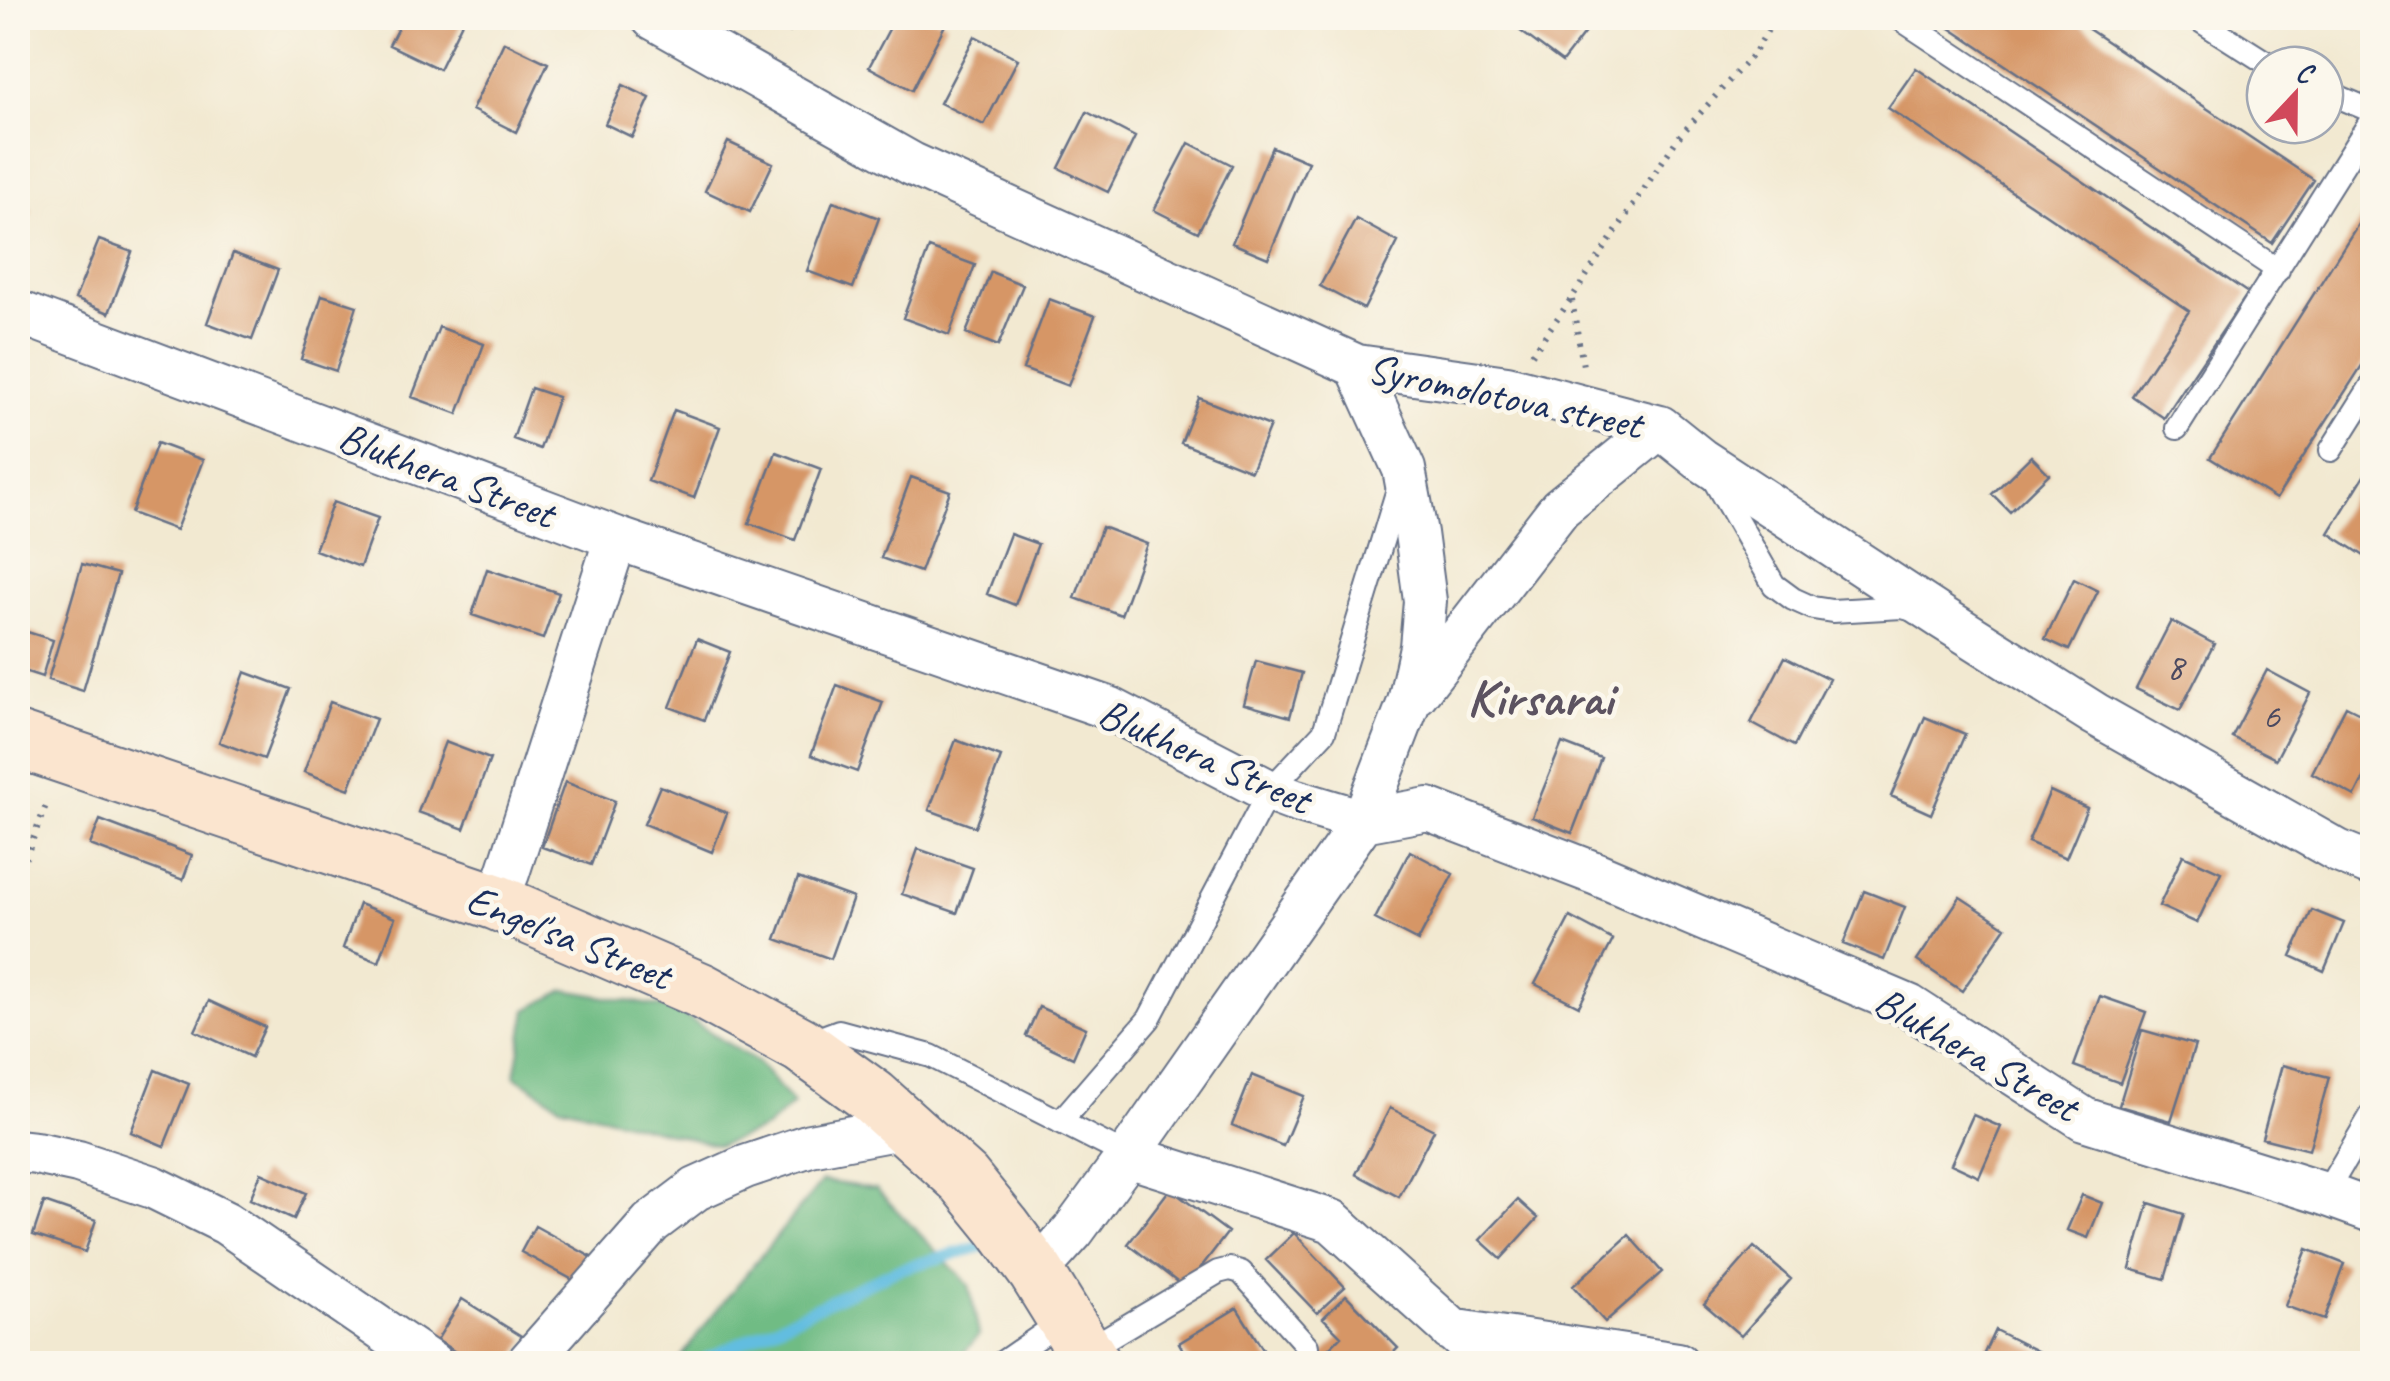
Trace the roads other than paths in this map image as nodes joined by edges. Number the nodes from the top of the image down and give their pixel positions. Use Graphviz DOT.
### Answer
graph roads {
  1 [pos="654,18"];
  2 [pos="1899,18"];
  3 [pos="2196,18"];
  4 [pos="2245,49"];
  5 [pos="2345,100"];
  6 [pos="2372,111"];
  7 [pos="2372,119"];
  8 [pos="2278,270"];
  9 [pos="18,312"];
  10 [pos="1357,366"];
  11 [pos="2372,386"];
  12 [pos="1660,426"];
  13 [pos="2177,428"];
  14 [pos="2331,450"];
  15 [pos="1700,459"];
  16 [pos="1404,469"];
  17 [pos="616,538"];
  18 [pos="1941,618"];
  19 [pos="1410,702"];
  20 [pos="41,748"];
  21 [pos="1269,791"];
  22 [pos="1363,821"];
  23 [pos="2372,865"];
  24 [pos="496,902"];
  25 [pos="801,1045"];
  26 [pos="2372,1114"];
  27 [pos="1060,1122"];
  28 [pos="906,1127"];
  29 [pos="18,1151"];
  30 [pos="1128,1156"];
  31 [pos="2326,1194"];
  32 [pos="2372,1211"];
  33 [pos="1036,1272"];
  34 [pos="1450,1329"];
  35 [pos="1081,1345"];
  36 [pos="1307,1346"];
  37 [pos="1611,1359"];
  38 [pos="432,1364"];
  39 [pos="527,1364"];
  40 [pos="1000,1364"];
  41 [pos="1490,1364"];
  42 [pos="1678,1364"];
  1 -- 10 [label="street, Syromolotova street"];
  2 -- 8 [label="lane"];
  3 -- 4 [label="lane"];
  5 -- 6 [label="lane"];
  7 -- 8 [label="lane"];
  8 -- 13 [label="lane"];
  9 -- 17 [label="street, Blukhera Street"];
  10 -- 12 [label="street, Syromolotova street"];
  10 -- 16 [label="street"];
  11 -- 14 [label="lane"];
  12 -- 15 [label="street, Syromolotova street"];
  12 -- 19 [label="street"];
  15 -- 18 [label="street, Syromolotova street"];
  15 -- 18 [label="lane"];
  16 -- 19 [label="street"];
  16 -- 21 [label="lane"];
  17 -- 21 [label="street, Blukhera Street"];
  17 -- 24 [label="street"];
  18 -- 23 [label="street, Syromolotova street"];
  19 -- 22 [label="street"];
  20 -- 24 [label="main road, Engel'sa Street"];
  21 -- 22 [label="street, Blukhera Street"];
  21 -- 27 [label="lane"];
  22 -- 30 [label="street"];
  22 -- 31 [label="street, Blukhera Street"];
  24 -- 25 [label="main road, Engel'sa Street"];
  25 -- 27 [label="lane"];
  25 -- 28 [label="main road, Engel'sa Street"];
  26 -- 31 [label="lane"];
  27 -- 30 [label="lane"];
  28 -- 33 [label="main road, Engel'sa Street"];
  28 -- 39 [label="street"];
  29 -- 38 [label="street"];
  30 -- 33 [label="street"];
  30 -- 34 [label="street"];
  31 -- 32 [label="street, Blukhera Street"];
  33 -- 35 [label="main road, Engel'sa Street"];
  34 -- 37 [label="street"];
  34 -- 41 [label="street"];
  35 -- 36 [label="lane"];
  35 -- 40 [label="lane"];
  37 -- 42 [label="street"];
}
